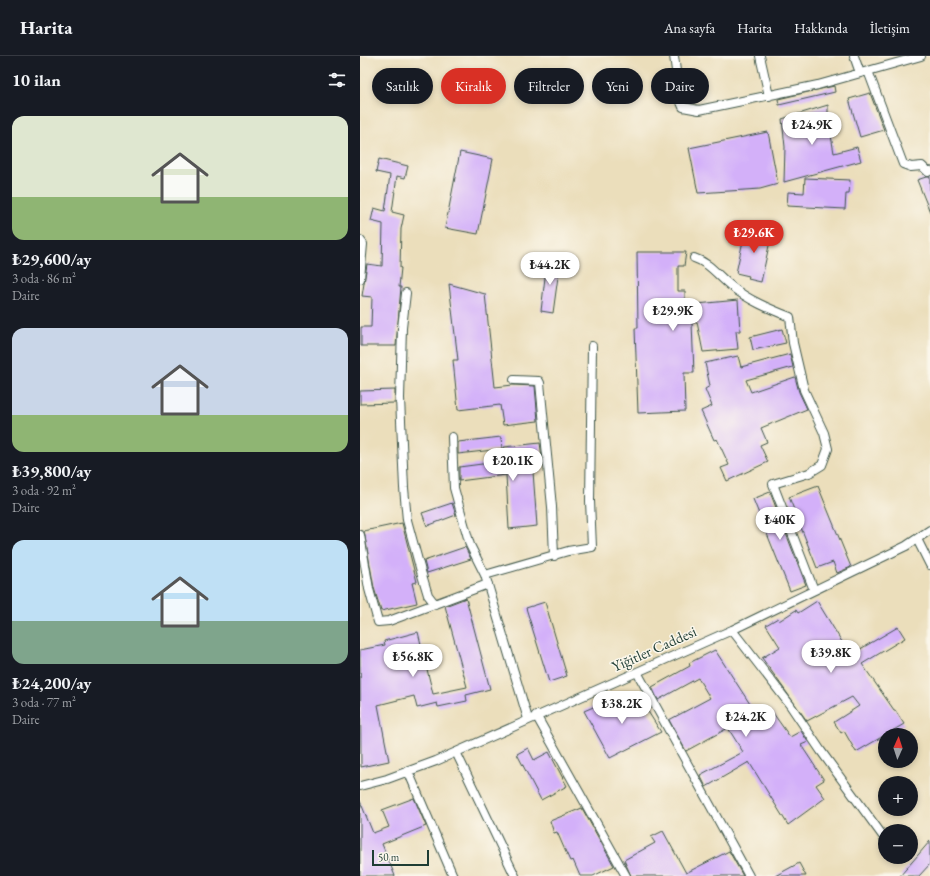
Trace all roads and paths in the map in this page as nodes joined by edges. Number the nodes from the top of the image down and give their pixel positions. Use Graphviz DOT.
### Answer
graph roads {
  1 [pos="674,56"];
  2 [pos="760,56"];
  3 [pos="854,56"];
  4 [pos="921,56"];
  5 [pos="864,72"];
  6 [pos="769,96"];
  7 [pos="930,171"];
  8 [pos="360,240"];
  9 [pos="694,258"];
  10 [pos="360,279"];
  11 [pos="406,293"];
  12 [pos="592,346"];
  13 [pos="514,380"];
  14 [pos="452,437"];
  15 [pos="930,530"];
  16 [pos="360,535"];
  17 [pos="917,539"];
  18 [pos="554,556"];
  19 [pos="930,565"];
  20 [pos="485,575"];
  21 [pos="488,584"];
  22 [pos="814,590"];
  23 [pos="435,604"];
  24 [pos="732,630"];
  25 [pos="637,672"];
  26 [pos="536,715"];
  27 [pos="528,719"];
  28 [pos="456,752"];
  29 [pos="408,771"];
  30 [pos="360,786"];
  31 [pos="878,829"];
  32 [pos="453,876"];
  33 [pos="516,876"];
  34 [pos="626,876"];
  35 [pos="749,876"];
  1 -- 6 [label="street"];
  2 -- 6 [label="street"];
  3 -- 5 [label="street"];
  4 -- 5 [label="street"];
  5 -- 6 [label="street"];
  5 -- 7 [label="street"];
  8 -- 10 [label="street"];
  9 -- 22 [label="street"];
  11 -- 23 [label="street"];
  12 -- 18 [label="street"];
  13 -- 18 [label="street"];
  14 -- 20 [label="street"];
  15 -- 17 [label="street, Yiğitler Caddesi"];
  16 -- 23 [label="street"];
  17 -- 19 [label="street"];
  17 -- 22 [label="street, Yiğitler Caddesi"];
  18 -- 20 [label="street"];
  20 -- 21 [label="street"];
  21 -- 23 [label="street"];
  21 -- 27 [label="street"];
  22 -- 24 [label="street, Yiğitler Caddesi"];
  24 -- 25 [label="street, Yiğitler Caddesi"];
  24 -- 31 [label="street"];
  25 -- 26 [label="street, Yiğitler Caddesi"];
  25 -- 35 [label="street"];
  26 -- 27 [label="street, Yiğitler Caddesi"];
  26 -- 34 [label="street"];
  27 -- 28 [label="street, Yiğitler Caddesi"];
  28 -- 29 [label="street, Yiğitler Caddesi"];
  28 -- 33 [label="street"];
  29 -- 30 [label="street, Yiğitler Caddesi"];
  29 -- 32 [label="street"];
}
